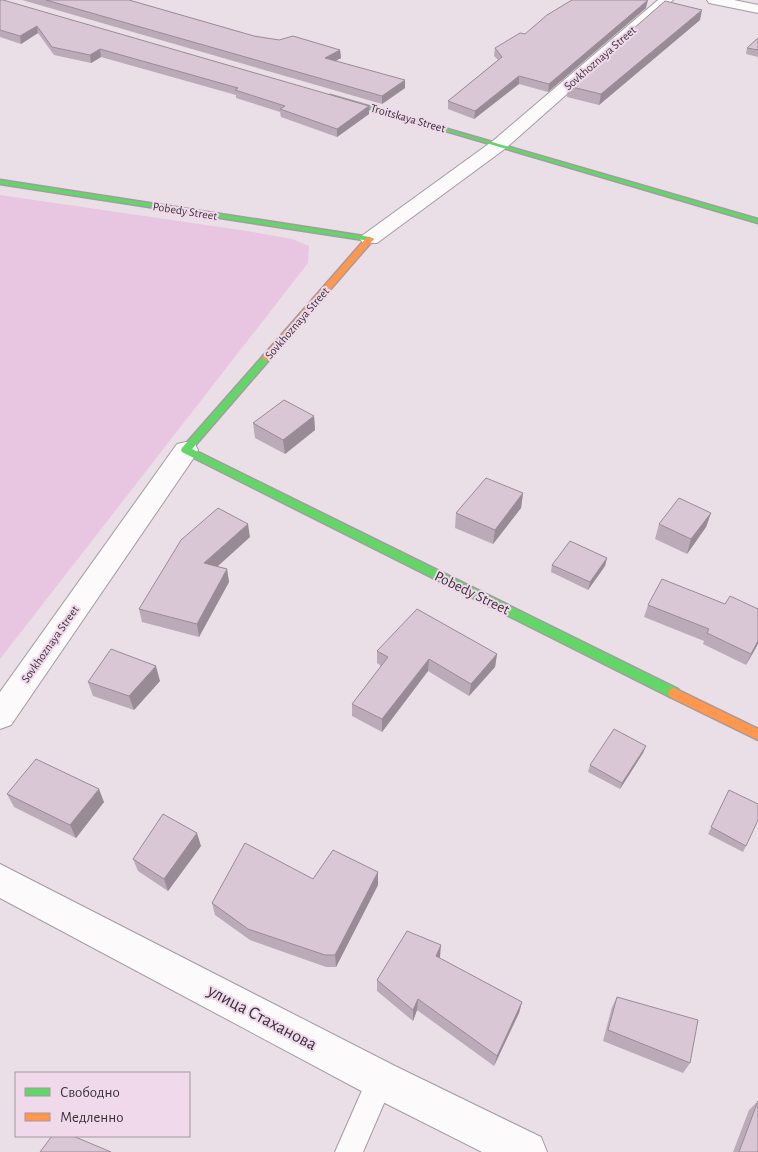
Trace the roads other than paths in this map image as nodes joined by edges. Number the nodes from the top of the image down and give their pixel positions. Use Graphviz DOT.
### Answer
graph roads {
  1 [pos="666,0"];
  2 [pos="714,0"];
  3 [pos="758,9"];
  4 [pos="321,93"];
  5 [pos="500,144"];
  6 [pos="0,182"];
  7 [pos="758,220"];
  8 [pos="370,239"];
  9 [pos="186,450"];
  10 [pos="0,716"];
  11 [pos="758,735"];
  12 [pos="0,880"];
  13 [pos="381,1080"];
  14 [pos="349,1152"];
  15 [pos="526,1152"];
  1 -- 5 [label="street, Sovkhoznaya Street"];
  2 -- 3 [label="street"];
  4 -- 5 [label="street, Troitskaya Street"];
  5 -- 7 [label="street, Troitskaya Street"];
  5 -- 8 [label="street, Sovkhoznaya Street"];
  6 -- 8 [label="street, Pobedy Street"];
  8 -- 9 [label="street, Sovkhoznaya Street"];
  9 -- 10 [label="street, Sovkhoznaya Street"];
  9 -- 11 [label="street, Pobedy Street"];
  12 -- 13 [label="street, улица Стаханова"];
  13 -- 14 [label="lane"];
  13 -- 15 [label="street, улица Стаханова"];
}
